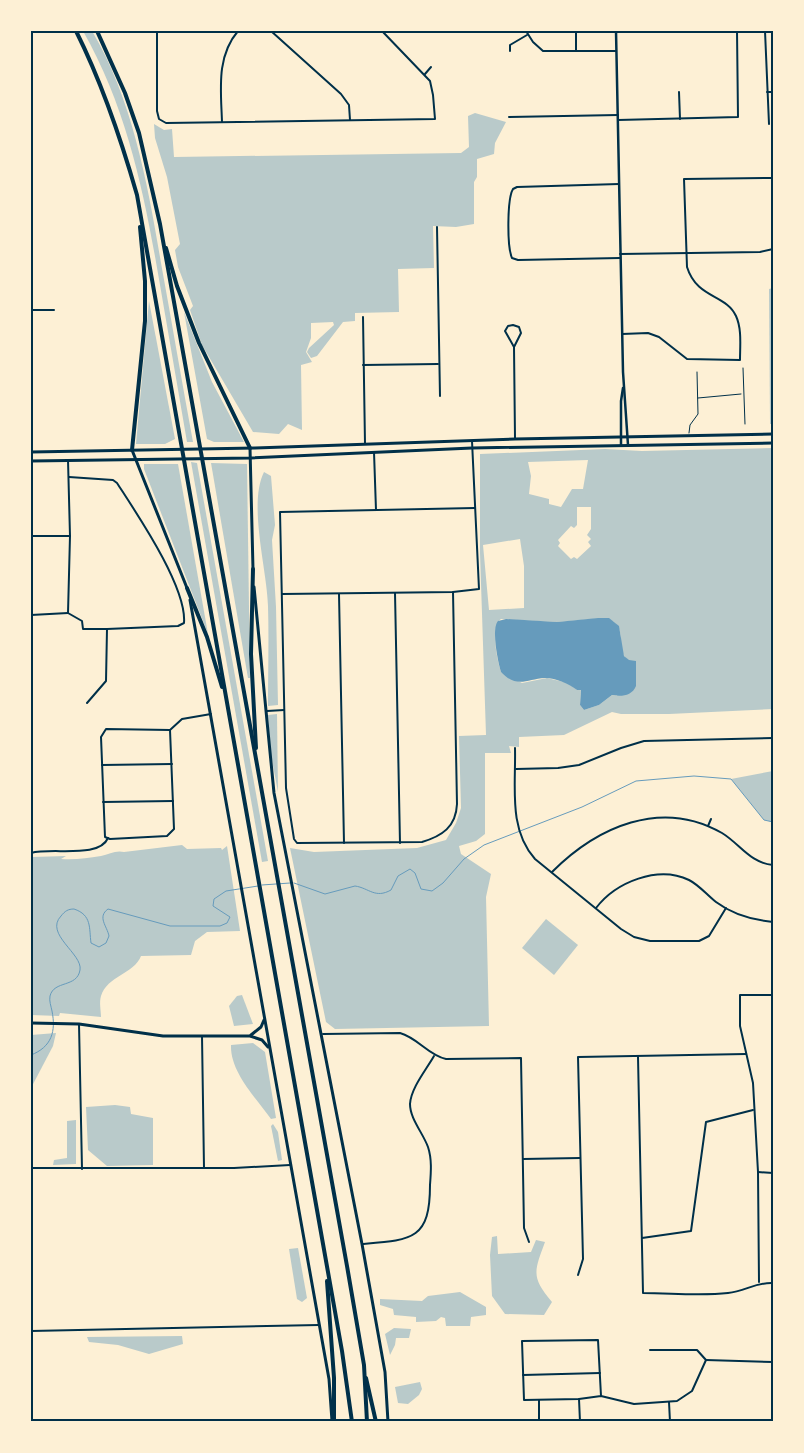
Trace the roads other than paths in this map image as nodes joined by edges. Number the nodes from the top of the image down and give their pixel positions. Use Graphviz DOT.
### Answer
graph roads {
  1 [pos="76,31"];
  2 [pos="97,31"];
  3 [pos="157,31"];
  4 [pos="238,31"];
  5 [pos="271,31"];
  6 [pos="382,31"];
  7 [pos="526,31"];
  8 [pos="576,31"];
  9 [pos="616,31"];
  10 [pos="737,31"];
  11 [pos="765,31"];
  12 [pos="527,35"];
  13 [pos="510,51"];
  14 [pos="576,51"];
  15 [pos="616,51"];
  16 [pos="431,67"];
  17 [pos="425,74"];
  18 [pos="679,92"];
  19 [pos="767,92"];
  20 [pos="773,92"];
  21 [pos="618,115"];
  22 [pos="509,118"];
  23 [pos="680,119"];
  24 [pos="350,120"];
  25 [pos="618,120"];
  26 [pos="222,123"];
  27 [pos="768,124"];
  28 [pos="773,178"];
  29 [pos="619,184"];
  30 [pos="137,195"];
  31 [pos="160,224"];
  32 [pos="437,227"];
  33 [pos="773,249"];
  34 [pos="686,254"];
  35 [pos="620,256"];
  36 [pos="31,310"];
  37 [pos="54,310"];
  38 [pos="363,317"];
  39 [pos="622,334"];
  40 [pos="514,347"];
  41 [pos="439,364"];
  42 [pos="363,366"];
  43 [pos="742,368"];
  44 [pos="697,372"];
  45 [pos="624,387"];
  46 [pos="742,394"];
  47 [pos="440,396"];
  48 [pos="697,398"];
  49 [pos="745,424"];
  50 [pos="773,434"];
  51 [pos="690,436"];
  52 [pos="621,437"];
  53 [pos="628,437"];
  54 [pos="515,439"];
  55 [pos="472,440"];
  56 [pos="773,443"];
  57 [pos="365,444"];
  58 [pos="622,445"];
  59 [pos="628,445"];
  60 [pos="250,448"];
  61 [pos="472,448"];
  62 [pos="132,450"];
  63 [pos="31,452"];
  64 [pos="374,452"];
  65 [pos="250,458"];
  66 [pos="68,460"];
  67 [pos="136,460"];
  68 [pos="31,461"];
  69 [pos="69,477"];
  70 [pos="475,508"];
  71 [pos="376,510"];
  72 [pos="31,536"];
  73 [pos="70,536"];
  74 [pos="253,569"];
  75 [pos="187,588"];
  76 [pos="453,592"];
  77 [pos="395,593"];
  78 [pos="282,594"];
  79 [pos="339,594"];
  80 [pos="68,614"];
  81 [pos="31,615"];
  82 [pos="107,629"];
  83 [pos="87,703"];
  84 [pos="227,704"];
  85 [pos="284,710"];
  86 [pos="266,711"];
  87 [pos="211,714"];
  88 [pos="170,730"];
  89 [pos="773,738"];
  90 [pos="515,748"];
  91 [pos="256,762"];
  92 [pos="172,764"];
  93 [pos="102,765"];
  94 [pos="516,769"];
  95 [pos="173,801"];
  96 [pos="103,802"];
  97 [pos="711,819"];
  98 [pos="708,826"];
  99 [pos="108,838"];
  100 [pos="400,842"];
  101 [pos="344,843"];
  102 [pos="31,853"];
  103 [pos="773,865"];
  104 [pos="552,872"];
  105 [pos="596,908"];
  106 [pos="726,908"];
  107 [pos="773,922"];
  108 [pos="773,995"];
  109 [pos="264,1016"];
  110 [pos="31,1023"];
  111 [pos="79,1024"];
  112 [pos="323,1034"];
  113 [pos="202,1036"];
  114 [pos="250,1036"];
  115 [pos="270,1050"];
  116 [pos="746,1054"];
  117 [pos="434,1056"];
  118 [pos="638,1057"];
  119 [pos="754,1110"];
  120 [pos="523,1158"];
  121 [pos="580,1158"];
  122 [pos="290,1165"];
  123 [pos="31,1168"];
  124 [pos="204,1168"];
  125 [pos="82,1169"];
  126 [pos="758,1172"];
  127 [pos="773,1173"];
  128 [pos="642,1238"];
  129 [pos="529,1242"];
  130 [pos="362,1244"];
  131 [pos="326,1261"];
  132 [pos="578,1275"];
  133 [pos="759,1282"];
  134 [pos="773,1283"];
  135 [pos="319,1325"];
  136 [pos="31,1331"];
  137 [pos="650,1350"];
  138 [pos="706,1360"];
  139 [pos="773,1362"];
  140 [pos="364,1365"];
  141 [pos="600,1373"];
  142 [pos="523,1375"];
  143 [pos="601,1396"];
  144 [pos="579,1399"];
  145 [pos="538,1400"];
  146 [pos="668,1401"];
  147 [pos="333,1422"];
  148 [pos="352,1422"];
  149 [pos="367,1422"];
  150 [pos="376,1422"];
  151 [pos="388,1422"];
  152 [pos="539,1422"];
  153 [pos="580,1422"];
  154 [pos="670,1422"];
  1 -- 30 [label="highway"];
  2 -- 31 [label="highway"];
  3 -- 26 [label="street"];
  4 -- 26 [label="street"];
  5 -- 24 [label="street"];
  6 -- 17 [label="street"];
  7 -- 12 [label="street"];
  8 -- 14 [label="street"];
  9 -- 15 [label="street"];
  10 -- 23 [label="street"];
  11 -- 19 [label="street"];
  12 -- 13 [label="street"];
  12 -- 14 [label="street"];
  14 -- 15 [label="street"];
  15 -- 21 [label="street"];
  16 -- 17 [label="street"];
  17 -- 24 [label="street"];
  18 -- 23 [label="street"];
  19 -- 20 [label="street"];
  19 -- 27 [label="street"];
  21 -- 22 [label="street"];
  21 -- 25 [label="street"];
  23 -- 25 [label="street"];
  24 -- 26 [label="street"];
  25 -- 29 [label="street"];
  28 -- 34 [label="street"];
  29 -- 35 [label="street"];
  29 -- 35 [label="street"];
  30 -- 62 [label="highway"];
  30 -- 84 [label="highway"];
  31 -- 60 [label="highway"];
  31 -- 91 [label="highway"];
  32 -- 41 [label="street"];
  33 -- 34 [label="street"];
  34 -- 35 [label="street"];
  34 -- 39 [label="street"];
  35 -- 39 [label="street"];
  36 -- 37 [label="street"];
  38 -- 42 [label="street"];
  39 -- 45 [label="street"];
  40 -- 40 [label="street"];
  40 -- 54 [label="street"];
  41 -- 42 [label="street"];
  41 -- 47 [label="street"];
  42 -- 57 [label="street"];
  43 -- 46 [label="lane"];
  44 -- 48 [label="lane"];
  45 -- 52 [label="street"];
  45 -- 53 [label="street"];
  46 -- 48 [label="lane"];
  46 -- 49 [label="lane"];
  48 -- 51 [label="lane"];
  50 -- 51 [label="main road"];
  51 -- 53 [label="main road"];
  52 -- 53 [label="main road"];
  52 -- 54 [label="main road"];
  52 -- 58 [label="street"];
  53 -- 59 [label="street"];
  54 -- 55 [label="main road"];
  55 -- 57 [label="main road"];
  55 -- 61 [label="street"];
  56 -- 59 [label="main road"];
  57 -- 60 [label="main road"];
  58 -- 59 [label="main road"];
  58 -- 61 [label="main road"];
  60 -- 62 [label="main road"];
  60 -- 65 [label="main road"];
  61 -- 64 [label="main road"];
  61 -- 70 [label="street"];
  62 -- 63 [label="main road"];
  62 -- 67 [label="main road"];
  64 -- 65 [label="main road"];
  64 -- 71 [label="street"];
  65 -- 67 [label="main road"];
  65 -- 74 [label="main road"];
  66 -- 67 [label="main road"];
  66 -- 68 [label="main road"];
  66 -- 69 [label="street"];
  67 -- 75 [label="main road"];
  69 -- 73 [label="street"];
  69 -- 82 [label="street"];
  70 -- 71 [label="street"];
  70 -- 76 [label="street"];
  71 -- 78 [label="street"];
  72 -- 73 [label="street"];
  73 -- 80 [label="street"];
  74 -- 86 [label="main road"];
  74 -- 91 [label="highway"];
  75 -- 84 [label="highway"];
  75 -- 87 [label="main road"];
  76 -- 77 [label="street"];
  76 -- 100 [label="street"];
  77 -- 79 [label="street"];
  77 -- 100 [label="street"];
  78 -- 79 [label="street"];
  78 -- 85 [label="street"];
  79 -- 101 [label="street"];
  80 -- 81 [label="street"];
  80 -- 82 [label="street"];
  82 -- 83 [label="street"];
  84 -- 131 [label="highway"];
  85 -- 86 [label="street"];
  85 -- 101 [label="street"];
  86 -- 112 [label="main road"];
  87 -- 88 [label="street"];
  87 -- 109 [label="main road"];
  88 -- 92 [label="street"];
  88 -- 93 [label="street"];
  89 -- 94 [label="street"];
  90 -- 94 [label="street"];
  91 -- 140 [label="highway"];
  92 -- 93 [label="street"];
  92 -- 95 [label="street"];
  93 -- 96 [label="street"];
  94 -- 104 [label="street"];
  95 -- 96 [label="street"];
  95 -- 99 [label="street"];
  96 -- 99 [label="street"];
  97 -- 98 [label="street"];
  98 -- 103 [label="street"];
  98 -- 104 [label="street"];
  99 -- 102 [label="street"];
  100 -- 101 [label="street"];
  104 -- 105 [label="street"];
  105 -- 106 [label="street"];
  105 -- 106 [label="street"];
  106 -- 107 [label="street"];
  108 -- 116 [label="street"];
  109 -- 114 [label="main road"];
  109 -- 115 [label="main road"];
  110 -- 111 [label="main road"];
  111 -- 113 [label="main road"];
  111 -- 125 [label="street"];
  112 -- 117 [label="street"];
  112 -- 130 [label="main road"];
  113 -- 114 [label="main road"];
  113 -- 124 [label="street"];
  114 -- 115 [label="main road"];
  115 -- 122 [label="main road"];
  116 -- 118 [label="street"];
  116 -- 119 [label="street"];
  117 -- 120 [label="street"];
  117 -- 130 [label="street"];
  118 -- 121 [label="street"];
  118 -- 128 [label="street"];
  119 -- 126 [label="street"];
  119 -- 128 [label="street"];
  120 -- 121 [label="street"];
  120 -- 129 [label="street"];
  121 -- 132 [label="street"];
  122 -- 124 [label="street"];
  122 -- 135 [label="main road"];
  123 -- 125 [label="street"];
  124 -- 125 [label="street"];
  126 -- 127 [label="street"];
  126 -- 133 [label="street"];
  128 -- 133 [label="street"];
  130 -- 151 [label="main road"];
  131 -- 147 [label="highway"];
  131 -- 148 [label="highway"];
  133 -- 134 [label="street"];
  135 -- 136 [label="street"];
  135 -- 147 [label="main road"];
  137 -- 138 [label="street"];
  138 -- 139 [label="street"];
  138 -- 146 [label="street"];
  140 -- 149 [label="highway"];
  140 -- 150 [label="highway"];
  141 -- 142 [label="street"];
  141 -- 142 [label="street"];
  141 -- 143 [label="street"];
  142 -- 145 [label="street"];
  143 -- 144 [label="street"];
  143 -- 146 [label="street"];
  144 -- 145 [label="street"];
  144 -- 153 [label="street"];
  145 -- 152 [label="street"];
  146 -- 154 [label="street"];
}
